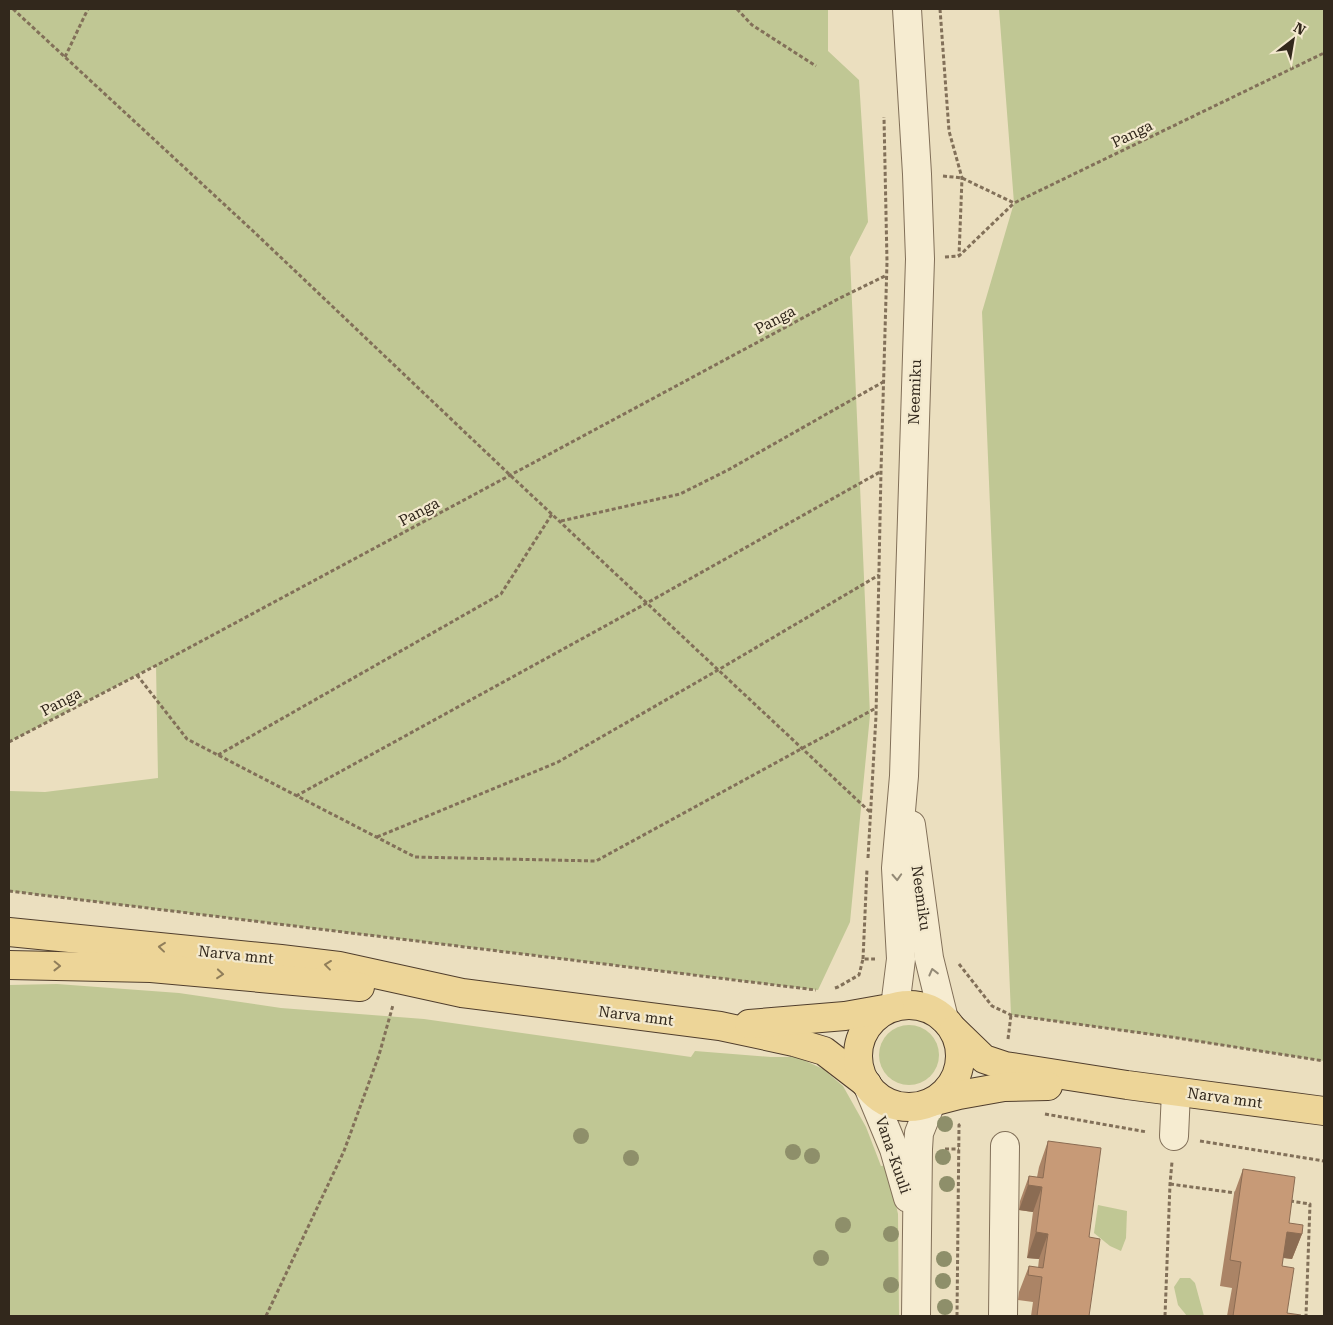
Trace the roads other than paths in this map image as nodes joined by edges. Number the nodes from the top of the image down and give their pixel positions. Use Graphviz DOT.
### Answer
graph roads {
  1 [pos="906,9"];
  2 [pos="904,776"];
  3 [pos="9,932"];
  4 [pos="9,965"];
  5 [pos="462,993"];
  6 [pos="895,1007"];
  7 [pos="949,1025"];
  8 [pos="720,1026"];
  9 [pos="867,1084"];
  10 [pos="1126,1085"];
  11 [pos="1176,1092"];
  12 [pos="931,1103"];
  13 [pos="1324,1111"];
  14 [pos="1174,1136"];
  15 [pos="1005,1146"];
  16 [pos="916,1226"];
  17 [pos="916,1316"];
  18 [pos="1003,1316"];
  1 -- 2 [label="street, Neemiku"];
  2 -- 6 [label="street, Neemiku, one-way"];
  7 -- 2 [label="street, Neemiku, one-way"];
  5 -- 3 [label="main road, Narva mnt, one-way"];
  4 -- 5 [label="main road, Narva mnt, one-way"];
  5 -- 8 [label="main road, Narva mnt"];
  6 -- 7 [label="main road"];
  6 -- 8 [label="main road, Narva mnt"];
  6 -- 9 [label="main road"];
  7 -- 10 [label="main road, Narva mnt"];
  7 -- 12 [label="main road"];
  8 -- 9 [label="main road, Narva mnt"];
  9 -- 12 [label="main road"];
  9 -- 16 [label="street, Vana-Kuuli"];
  10 -- 11 [label="main road, Narva mnt"];
  10 -- 12 [label="main road, Narva mnt"];
  11 -- 13 [label="main road, Narva mnt"];
  11 -- 14 [label="street"];
  12 -- 16 [label="street, Vana-Kuuli"];
  15 -- 18 [label="street"];
  16 -- 17 [label="street, Vana-Kuuli"];
}
